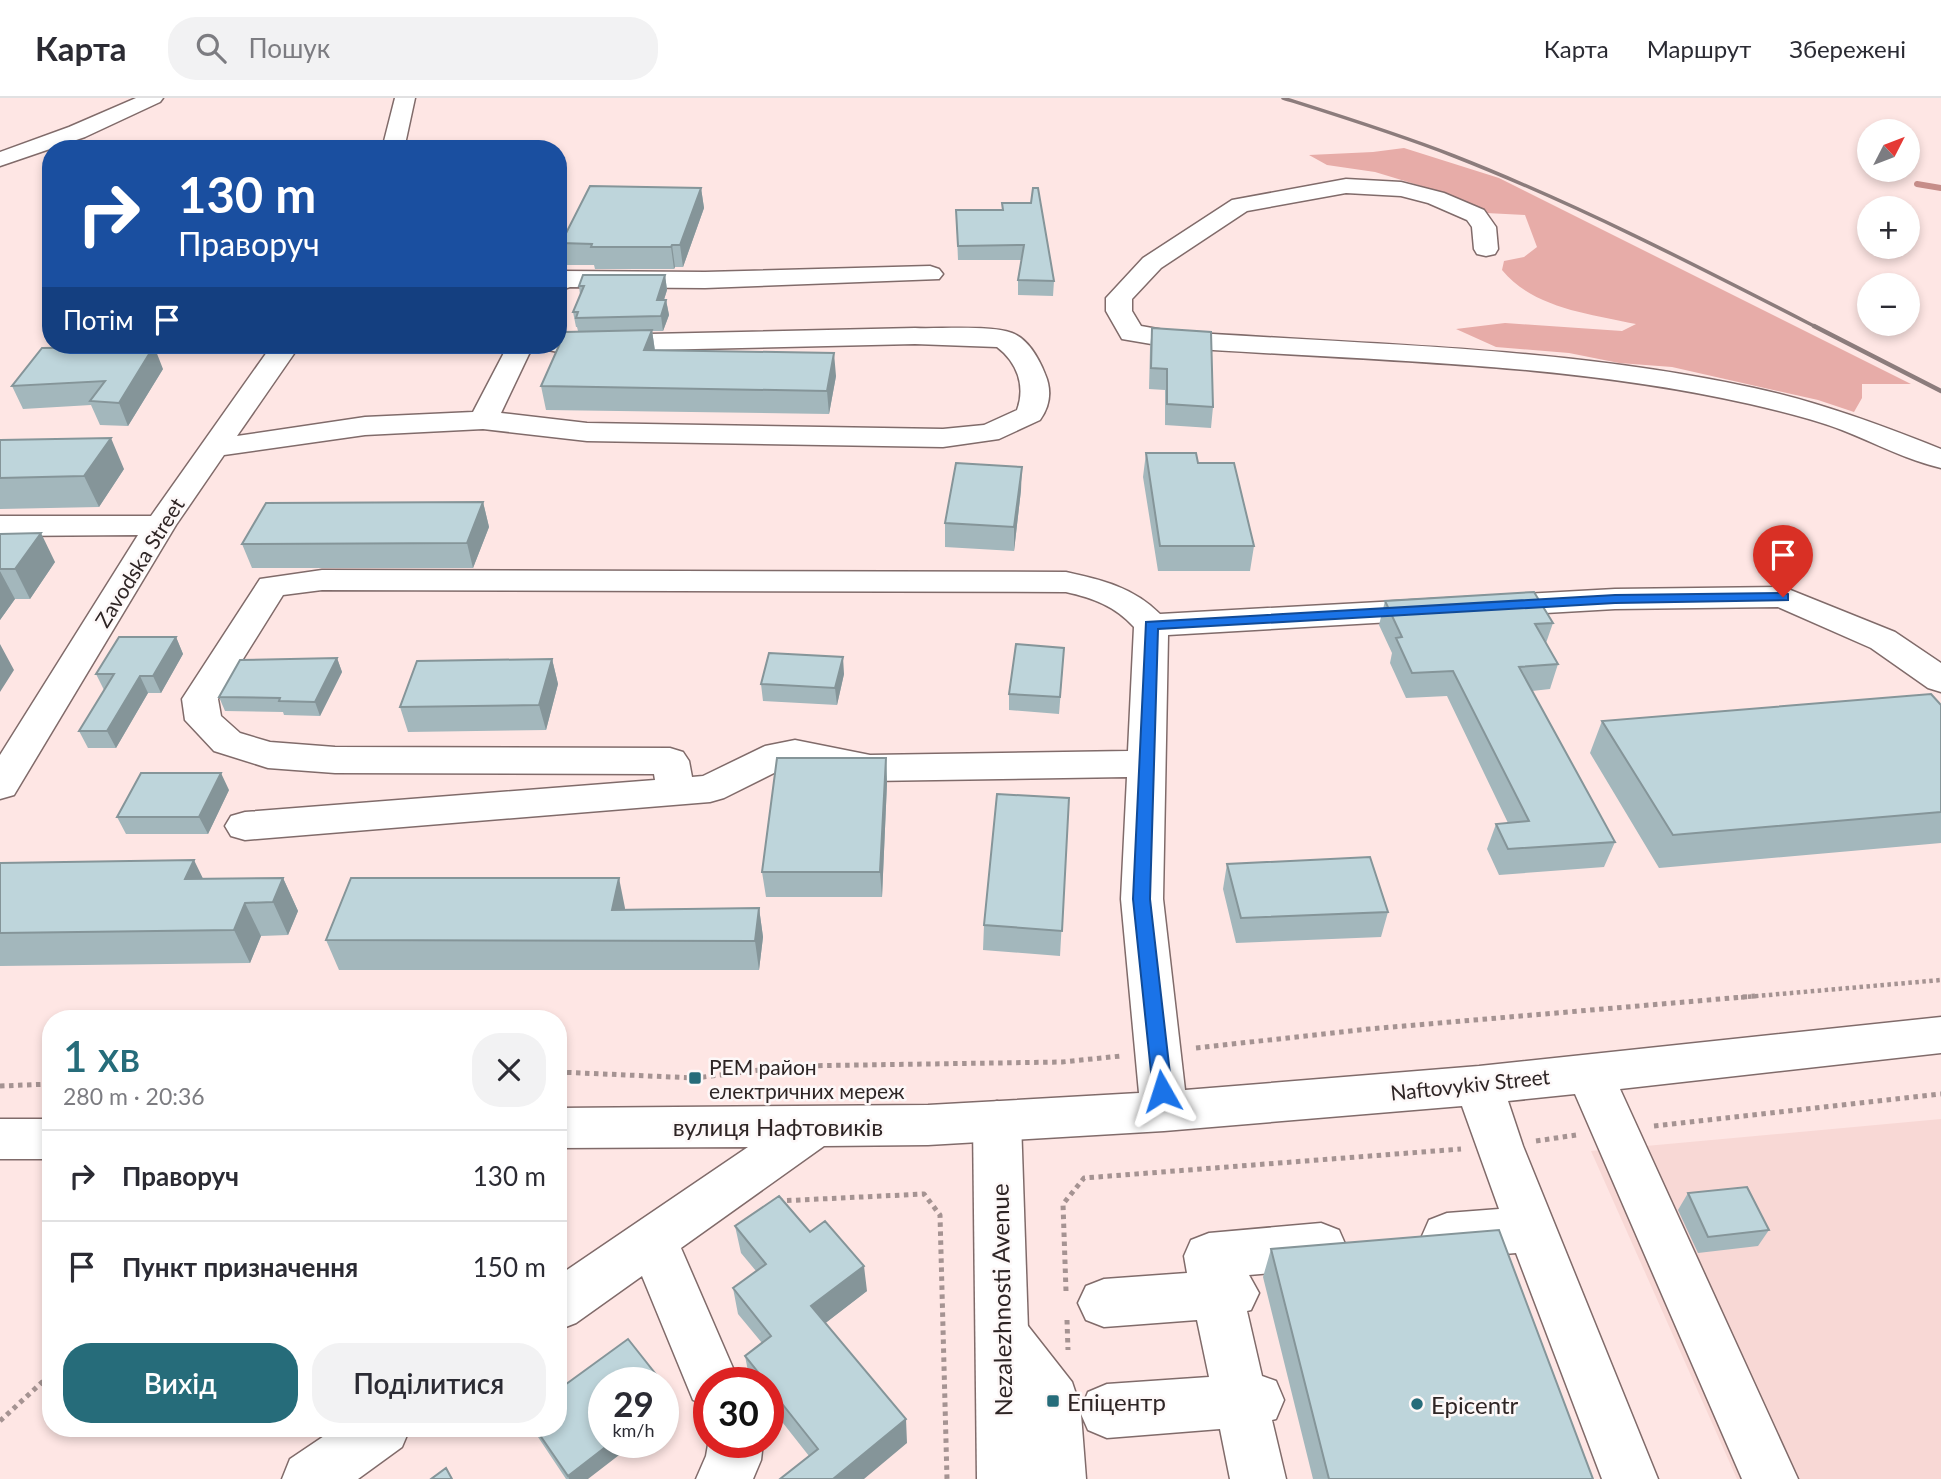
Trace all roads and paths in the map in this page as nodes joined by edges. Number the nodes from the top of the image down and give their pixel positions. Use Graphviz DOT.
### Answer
graph roads {
  1 [pos="152,98"];
  2 [pos="405,98"];
  3 [pos="54,140"];
  4 [pos="395,140"];
  5 [pos="42,144"];
  6 [pos="0,159"];
  7 [pos="1486,249"];
  8 [pos="930,274"];
  9 [pos="567,279"];
  10 [pos="567,344"];
  11 [pos="280,354"];
  12 [pos="516,354"];
  13 [pos="483,420"];
  14 [pos="213,448"];
  15 [pos="1941,459"];
  16 [pos="160,525"];
  17 [pos="0,526"];
  18 [pos="1151,625"];
  19 [pos="1941,680"];
  20 [pos="1146,764"];
  21 [pos="0,786"];
  22 [pos="676,791"];
  23 [pos="245,826"];
  24 [pos="1941,979"];
  25 [pos="1941,1035"];
  26 [pos="1158,1052"];
  27 [pos="567,1072"];
  28 [pos="1589,1072"];
  29 [pos="42,1084"];
  30 [pos="1479,1085"];
  31 [pos="0,1086"];
  32 [pos="1941,1094"];
  33 [pos="1164,1111"];
  34 [pos="998,1121"];
  35 [pos="817,1125"];
  36 [pos="567,1128"];
  37 [pos="1615,1130"];
  38 [pos="0,1139"];
  39 [pos="42,1139"];
  40 [pos="1499,1146"];
  41 [pos="768,1201"];
  42 [pos="1535,1236"];
  43 [pos="652,1240"];
  44 [pos="1226,1277"];
  45 [pos="567,1300"];
  46 [pos="1079,1302"];
  47 [pos="1002,1335"];
  48 [pos="1068,1360"];
  49 [pos="706,1367"];
  50 [pos="42,1382"];
  51 [pos="1249,1401"];
  52 [pos="1107,1411"];
  53 [pos="0,1421"];
  54 [pos="370,1437"];
  55 [pos="733,1458"];
  56 [pos="310,1479"];
  57 [pos="724,1479"];
  58 [pos="947,1479"];
  59 [pos="1005,1479"];
  60 [pos="1058,1479"];
  61 [pos="1258,1479"];
  62 [pos="1275,1479"];
  63 [pos="1630,1479"];
  64 [pos="1770,1479"];
  1 -- 3 [label="street"];
  2 -- 4 [label="street"];
  5 -- 6 [label="street"];
  7 -- 15 [label="street"];
  8 -- 9 [label="street"];
  10 -- 13 [label="street"];
  11 -- 14 [label="street, Zavodska Street"];
  12 -- 13 [label="street"];
  13 -- 14 [label="street"];
  14 -- 16 [label="street, Zavodska Street"];
  16 -- 17 [label="street"];
  16 -- 21 [label="street, Zavodska Street"];
  18 -- 19 [label="street"];
  18 -- 20 [label="street"];
  18 -- 22 [label="street"];
  20 -- 22 [label="street"];
  20 -- 26 [label="street"];
  22 -- 23 [label="street"];
  24 -- 26 [label="path"];
  25 -- 28 [label="street, Naftovykiv Street"];
  26 -- 27 [label="path"];
  26 -- 33 [label="street"];
  28 -- 30 [label="street, Naftovykiv Street"];
  28 -- 37 [label="street"];
  29 -- 31 [label="path"];
  30 -- 33 [label="street, Naftovykiv Street"];
  30 -- 40 [label="street"];
  32 -- 37 [label="path"];
  33 -- 34 [label="street, Naftovykiv Street"];
  34 -- 35 [label="street, вулиця Нафтовиків"];
  34 -- 47 [label="street, Nezalezhnosti Avenue"];
  35 -- 36 [label="street, вулиця Нафтовиків"];
  35 -- 43 [label="street"];
  37 -- 40 [label="path"];
  37 -- 64 [label="street"];
  38 -- 39 [label="street"];
  40 -- 42 [label="street"];
  40 -- 46 [label="path"];
  41 -- 58 [label="path"];
  42 -- 44 [label="street"];
  42 -- 63 [label="street"];
  43 -- 45 [label="street"];
  43 -- 49 [label="street"];
  44 -- 46 [label="street"];
  44 -- 51 [label="street"];
  46 -- 48 [label="path"];
  47 -- 59 [label="street, Nezalezhnosti Avenue"];
  47 -- 60 [label="street"];
  50 -- 53 [label="path"];
  51 -- 52 [label="street"];
  51 -- 61 [label="street"];
  51 -- 62 [label="street"];
  54 -- 56 [label="street"];
  55 -- 57 [label="street"];
}
